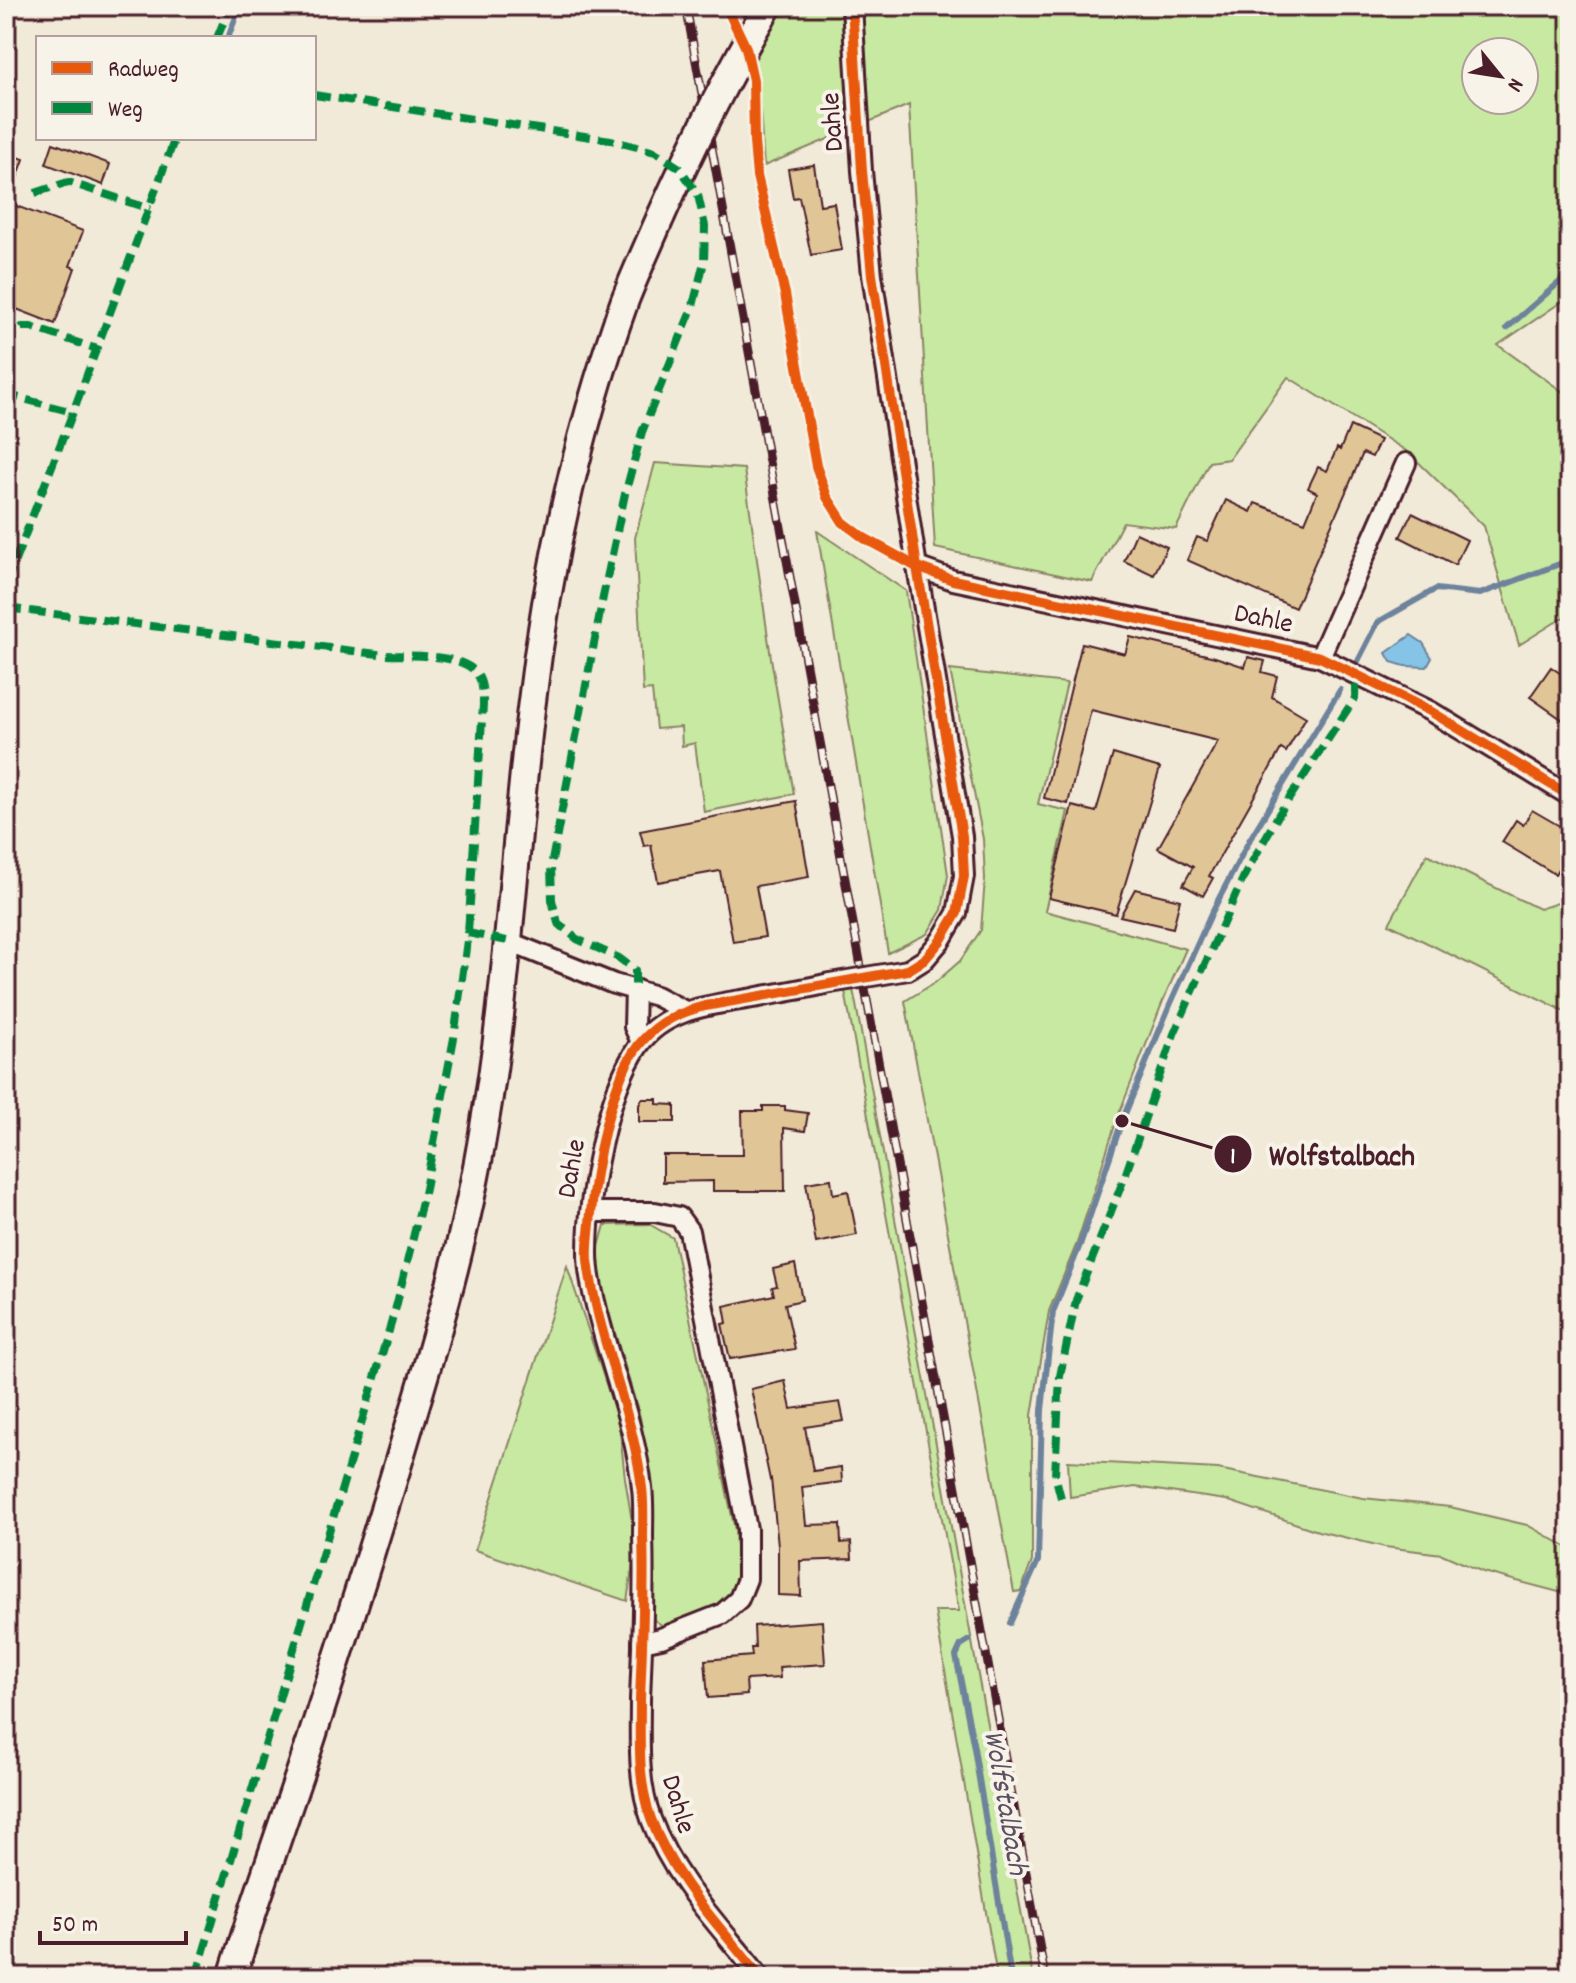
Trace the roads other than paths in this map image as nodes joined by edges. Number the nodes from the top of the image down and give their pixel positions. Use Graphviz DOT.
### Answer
graph roads {
  1 [pos="768,6"];
  2 [pos="852,6"];
  3 [pos="1406,463"];
  4 [pos="917,567"];
  5 [pos="1320,657"];
  6 [pos="1570,796"];
  7 [pos="507,941"];
  8 [pos="635,989"];
  9 [pos="685,1011"];
  10 [pos="641,1042"];
  11 [pos="591,1212"];
  12 [pos="642,1642"];
  13 [pos="232,1977"];
  14 [pos="760,1977"];
  1 -- 7 [label="main road, bridge"];
  2 -- 4 [label="street, Dahle"];
  3 -- 5 [label="street, Dahle"];
  4 -- 5 [label="street, Dahle"];
  4 -- 9 [label="street, Dahle, bridge"];
  5 -- 6 [label="street, Dahle"];
  7 -- 8 [label="street"];
  7 -- 13 [label="main road"];
  8 -- 9 [label="street"];
  8 -- 10 [label="street"];
  9 -- 10 [label="street, Dahle"];
  10 -- 11 [label="street, Dahle"];
  11 -- 12 [label="street, Dahle"];
  11 -- 12 [label="street, Dahle"];
  12 -- 14 [label="street, Dahle"];
}
